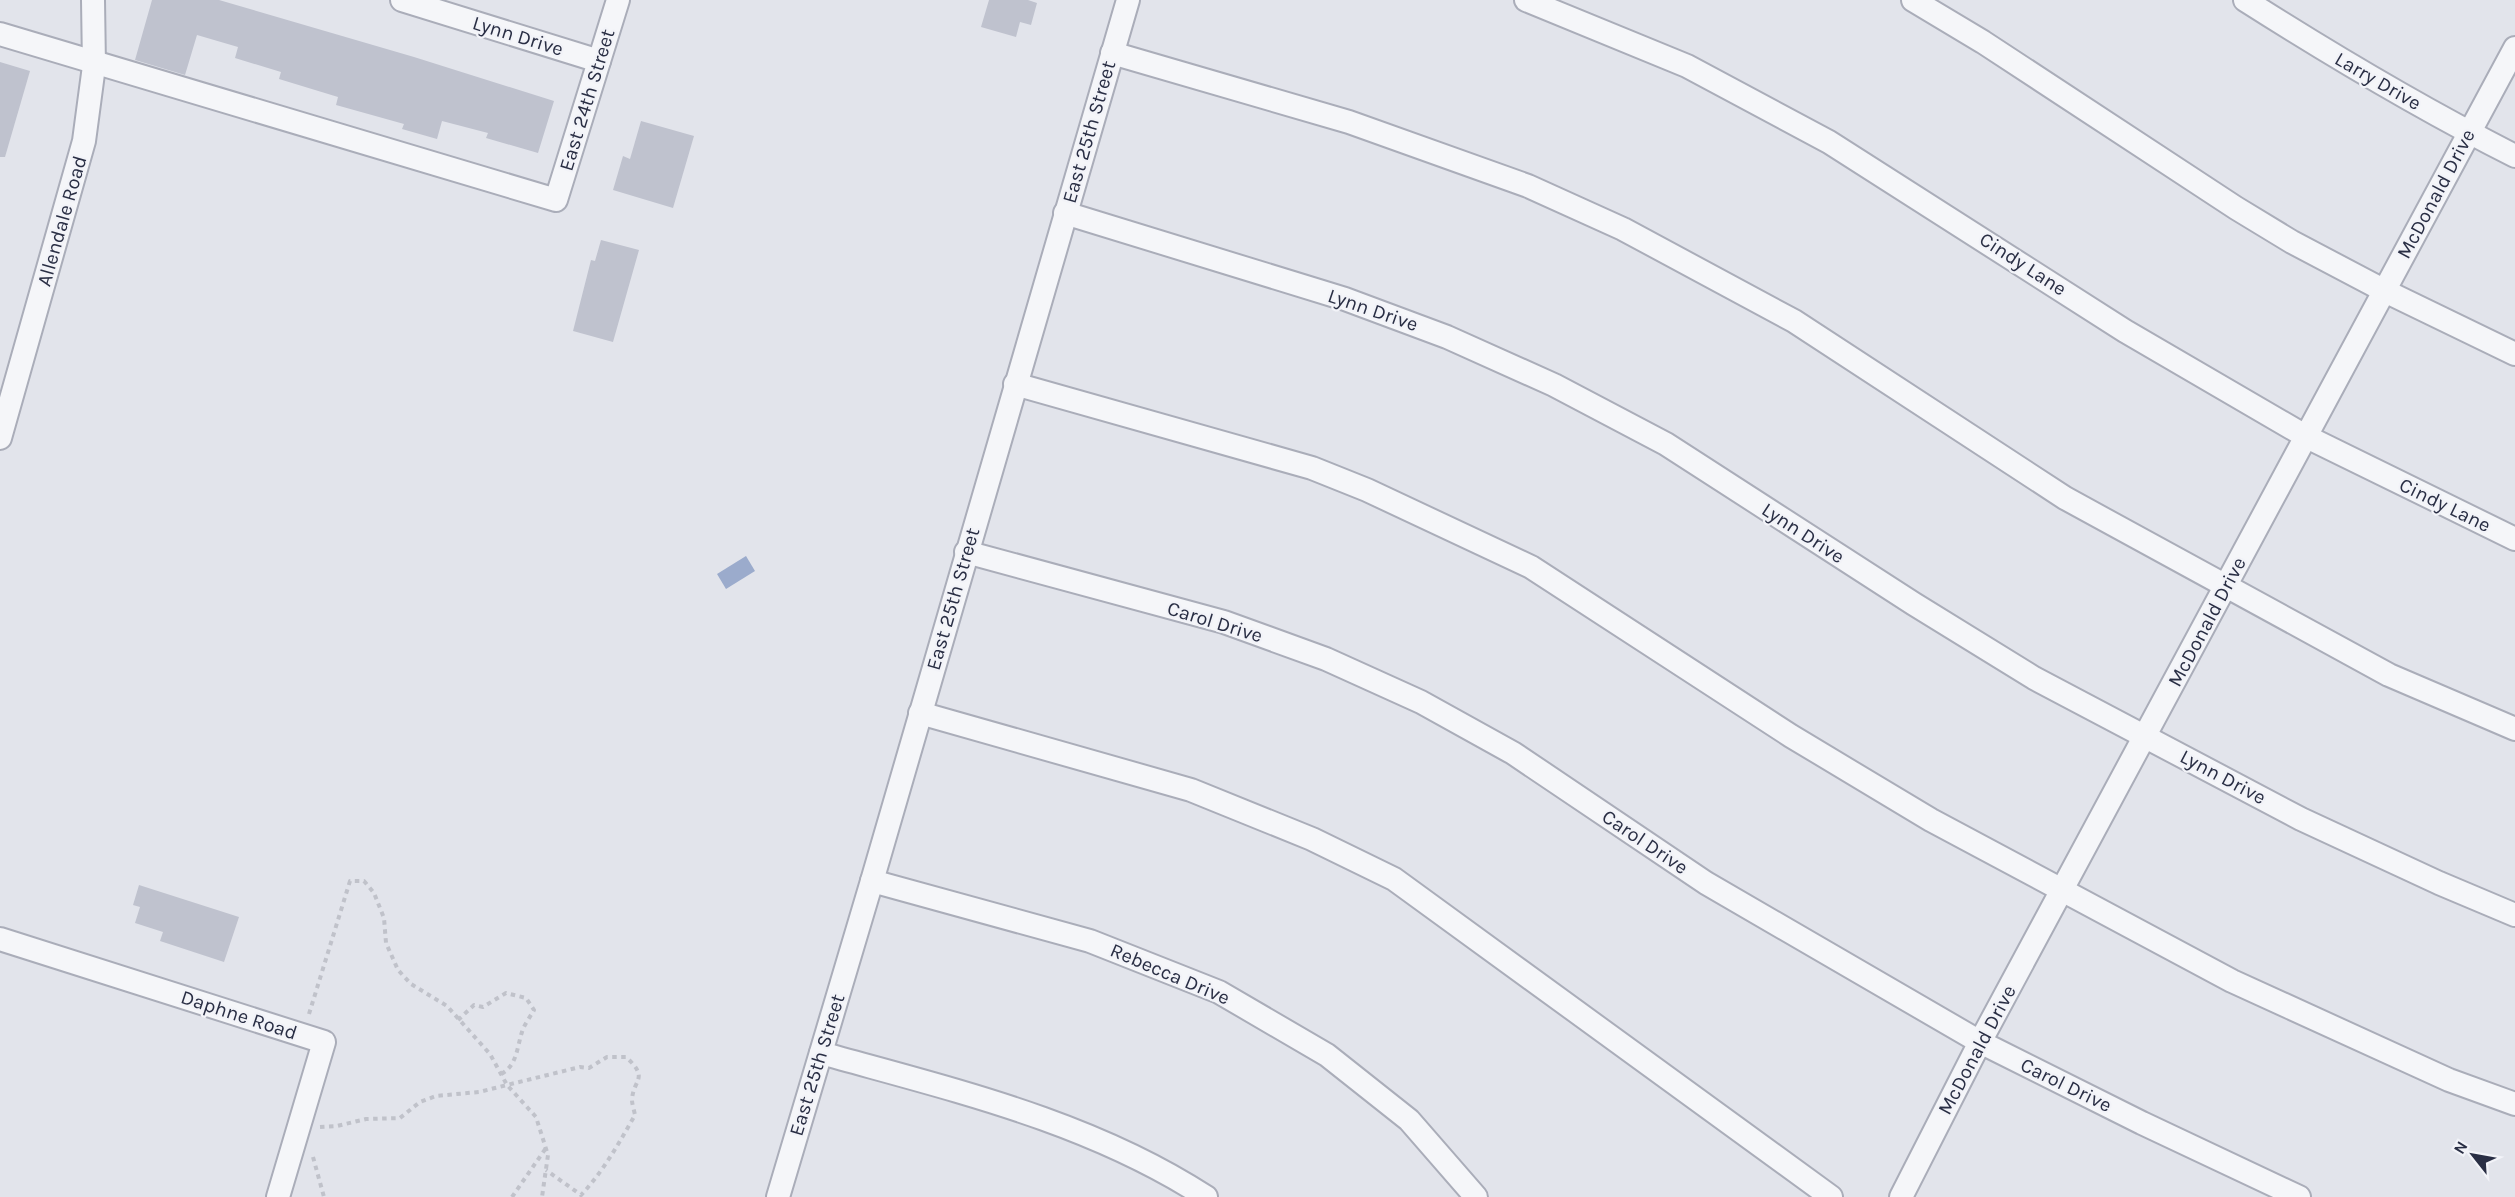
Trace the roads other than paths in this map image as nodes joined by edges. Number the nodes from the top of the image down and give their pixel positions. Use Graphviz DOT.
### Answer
graph roads {
  1 [pos="93,0"];
  2 [pos="402,0"];
  3 [pos="618,0"];
  4 [pos="1128,0"];
  5 [pos="1526,0"];
  6 [pos="1912,0"];
  7 [pos="2245,0"];
  8 [pos="0,34"];
  9 [pos="2515,48"];
  10 [pos="1112,53"];
  11 [pos="599,61"];
  12 [pos="94,63"];
  13 [pos="2469,133"];
  14 [pos="2515,156"];
  15 [pos="1065,213"];
  16 [pos="2385,291"];
  17 [pos="2515,354"];
  18 [pos="1015,384"];
  19 [pos="2307,437"];
  20 [pos="0,438"];
  21 [pos="2515,539"];
  22 [pos="966,552"];
  23 [pos="2227,586"];
  24 [pos="920,713"];
  25 [pos="2515,729"];
  26 [pos="2146,737"];
  27 [pos="872,881"];
  28 [pos="2063,891"];
  29 [pos="2515,915"];
  30 [pos="0,939"];
  31 [pos="1980,1042"];
  32 [pos="821,1053"];
  33 [pos="2515,1104"];
  34 [pos="278,1197"];
  35 [pos="778,1197"];
  36 [pos="1206,1197"];
  37 [pos="1476,1197"];
  38 [pos="1831,1197"];
  39 [pos="1901,1197"];
  40 [pos="2299,1197"];
  1 -- 12 [label="street, Allendale Road"];
  2 -- 11 [label="street, Lynn Drive"];
  3 -- 11 [label="street, East 24th Street"];
  4 -- 10 [label="street, East 25th Street"];
  5 -- 19 [label="street, Cindy Lane"];
  6 -- 16 [label="street"];
  7 -- 13 [label="street, Larry Drive"];
  8 -- 12 [label="street"];
  9 -- 13 [label="street, McDonald Drive"];
  10 -- 15 [label="street, East 25th Street"];
  10 -- 23 [label="street"];
  11 -- 12 [label="street, East 24th Street"];
  12 -- 20 [label="street, Allendale Road"];
  13 -- 14 [label="street, Larry Drive"];
  13 -- 16 [label="street, McDonald Drive"];
  15 -- 18 [label="street, East 25th Street"];
  15 -- 26 [label="street, Lynn Drive"];
  16 -- 17 [label="street"];
  16 -- 19 [label="street, McDonald Drive"];
  18 -- 22 [label="street, East 25th Street"];
  18 -- 28 [label="street"];
  19 -- 21 [label="street, Cindy Lane"];
  19 -- 23 [label="street, McDonald Drive"];
  22 -- 24 [label="street, East 25th Street"];
  22 -- 31 [label="street, Carol Drive"];
  23 -- 25 [label="street"];
  23 -- 26 [label="street, McDonald Drive"];
  24 -- 27 [label="street, East 25th Street"];
  24 -- 38 [label="street"];
  26 -- 28 [label="street, McDonald Drive"];
  26 -- 29 [label="street, Lynn Drive"];
  27 -- 32 [label="street, East 25th Street"];
  27 -- 37 [label="street, Rebecca Drive"];
  28 -- 31 [label="street, McDonald Drive"];
  28 -- 33 [label="street"];
  30 -- 34 [label="street, Daphne Road"];
  31 -- 39 [label="street, McDonald Drive"];
  31 -- 40 [label="street, Carol Drive"];
  32 -- 35 [label="street, East 25th Street"];
  32 -- 36 [label="street"];
}
